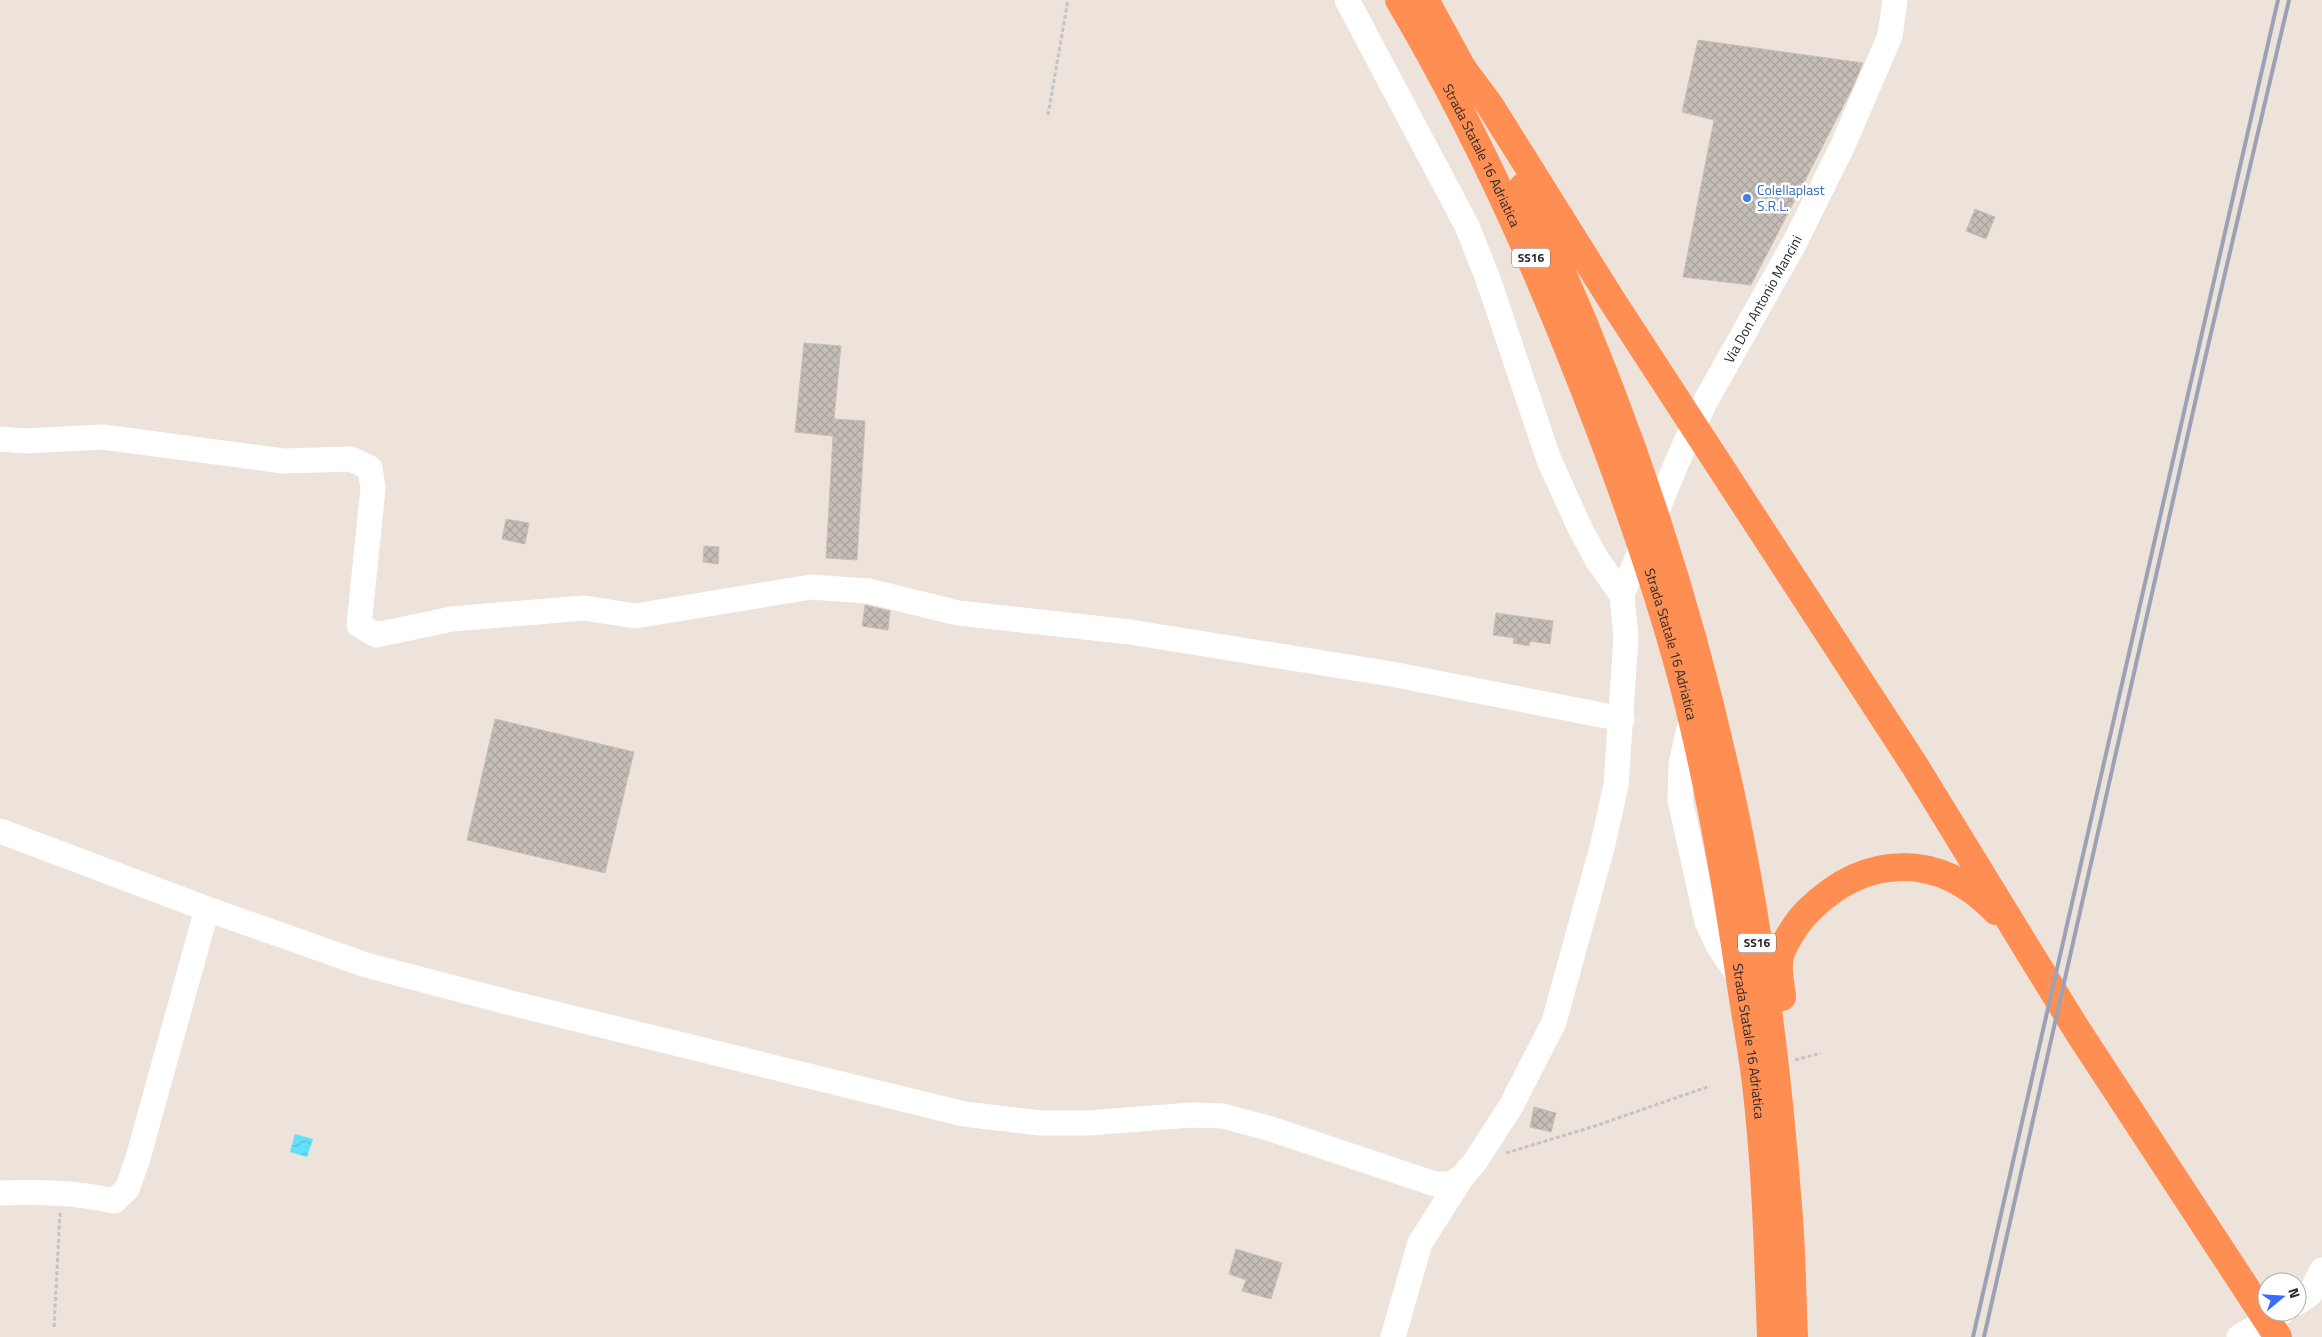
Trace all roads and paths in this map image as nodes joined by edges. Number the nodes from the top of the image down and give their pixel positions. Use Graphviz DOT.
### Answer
graph roads {
  1 [pos="1068,0"];
  2 [pos="1347,0"];
  3 [pos="1399,0"];
  4 [pos="1425,0"];
  5 [pos="1895,0"];
  6 [pos="1462,69"];
  7 [pos="1048,116"];
  8 [pos="1695,406"];
  9 [pos="0,439"];
  10 [pos="1622,595"];
  11 [pos="1622,719"];
  12 [pos="0,831"];
  13 [pos="207,909"];
  14 [pos="2042,974"];
  15 [pos="1821,1053"];
  16 [pos="1792,1061"];
  17 [pos="1710,1086"];
  18 [pos="1468,1170"];
  19 [pos="62,1193"];
  20 [pos="0,1194"];
  21 [pos="2322,1270"];
  22 [pos="2257,1292"];
  23 [pos="2307,1296"];
  24 [pos="2258,1322"];
  25 [pos="2274,1322"];
  26 [pos="54,1327"];
  27 [pos="1793,1327"];
  28 [pos="1393,1337"];
  29 [pos="1771,1337"];
  30 [pos="2238,1337"];
  31 [pos="2278,1337"];
  1 -- 7 [label="path"];
  2 -- 10 [label="street"];
  3 -- 29 [label="highway, Strada Statale 16 Adriatica / SS16"];
  4 -- 6 [label="highway, Strada Statale 16 Adriatica / SS16"];
  5 -- 8 [label="street, Via Don Antonio Mancini"];
  6 -- 8 [label="highway"];
  6 -- 27 [label="highway, Strada Statale 16 Adriatica / SS16"];
  8 -- 10 [label="street, Via Don Antonio Mancini"];
  8 -- 14 [label="highway"];
  9 -- 11 [label="street"];
  10 -- 11 [label="street"];
  11 -- 18 [label="street"];
  12 -- 13 [label="street"];
  13 -- 18 [label="street"];
  13 -- 19 [label="street"];
  14 -- 22 [label="highway"];
  14 -- 27 [label="highway"];
  15 -- 16 [label="path"];
  17 -- 18 [label="path"];
  18 -- 28 [label="street"];
  19 -- 20 [label="street"];
  19 -- 26 [label="path"];
  21 -- 23 [label="street"];
  24 -- 30 [label="street"];
  25 -- 31 [label="highway"];
}
